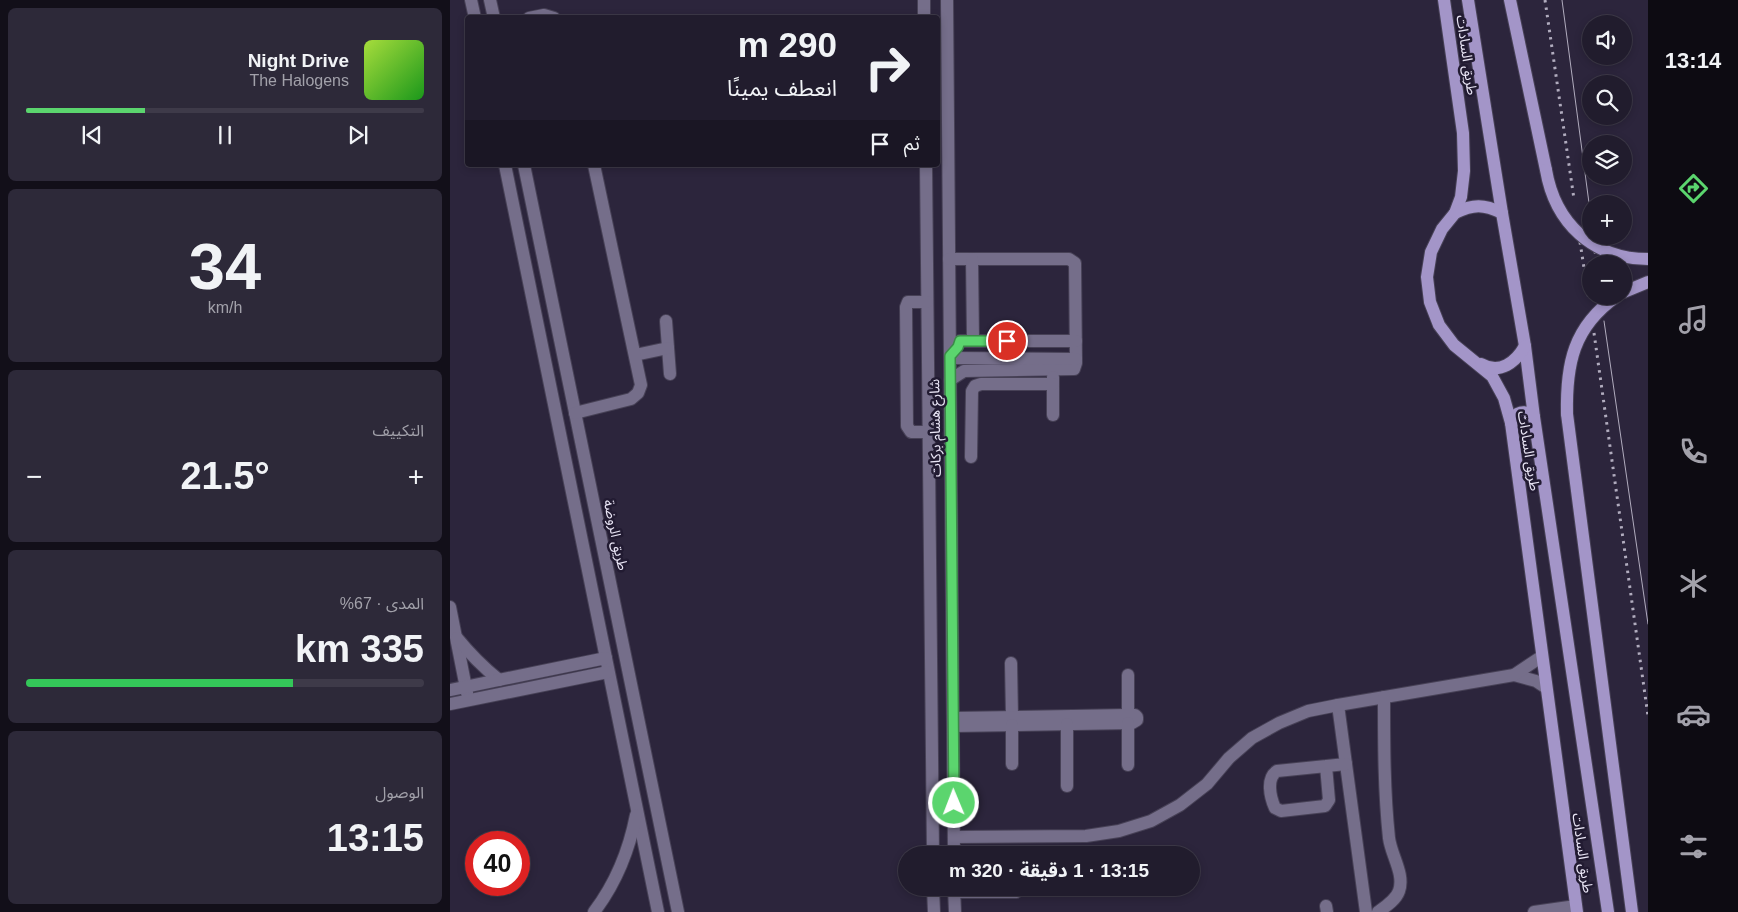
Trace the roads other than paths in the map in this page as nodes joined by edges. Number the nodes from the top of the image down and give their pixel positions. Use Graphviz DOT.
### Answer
graph roads {
  1 [pos="472,0"];
  2 [pos="490,0"];
  3 [pos="924,0"];
  4 [pos="947,0"];
  5 [pos="1444,0"];
  6 [pos="1468,0"];
  7 [pos="1510,0"];
  8 [pos="474,15"];
  9 [pos="493,15"];
  10 [pos="924,15"];
  11 [pos="943,130"];
  12 [pos="505,167"];
  13 [pos="524,167"];
  14 [pos="594,167"];
  15 [pos="926,167"];
  16 [pos="1455,212"];
  17 [pos="1502,214"];
  18 [pos="949,259"];
  19 [pos="972,259"];
  20 [pos="1648,259"];
  21 [pos="1648,282"];
  22 [pos="1632,289"];
  23 [pos="927,302"];
  24 [pos="1606,305"];
  25 [pos="666,321"];
  26 [pos="950,323"];
  27 [pos="960,341"];
  28 [pos="973,341"];
  29 [pos="1076,341"];
  30 [pos="1525,346"];
  31 [pos="668,348"];
  32 [pos="635,355"];
  33 [pos="950,357"];
  34 [pos="1076,359"];
  35 [pos="1474,360"];
  36 [pos="1053,370"];
  37 [pos="670,374"];
  38 [pos="950,380"];
  39 [pos="1053,384"];
  40 [pos="575,413"];
  41 [pos="1053,415"];
  42 [pos="1534,417"];
  43 [pos="1511,423"];
  44 [pos="929,432"];
  45 [pos="951,448"];
  46 [pos="583,450"];
  47 [pos="564,455"];
  48 [pos="593,497"];
  49 [pos="574,503"];
  50 [pos="952,603"];
  51 [pos="930,605"];
  52 [pos="450,607"];
  53 [pos="456,635"];
  54 [pos="1542,656"];
  55 [pos="606,658"];
  56 [pos="1011,663"];
  57 [pos="608,672"];
  58 [pos="1128,675"];
  59 [pos="1514,675"];
  60 [pos="499,680"];
  61 [pos="466,686"];
  62 [pos="1545,686"];
  63 [pos="450,688"];
  64 [pos="1384,697"];
  65 [pos="468,700"];
  66 [pos="452,704"];
  67 [pos="1338,705"];
  68 [pos="1128,719"];
  69 [pos="1012,721"];
  70 [pos="953,722"];
  71 [pos="1067,724"];
  72 [pos="1012,764"];
  73 [pos="1346,764"];
  74 [pos="1128,765"];
  75 [pos="1326,766"];
  76 [pos="1067,786"];
  77 [pos="637,810"];
  78 [pos="954,837"];
  79 [pos="933,846"];
  80 [pos="954,846"];
  81 [pos="933,896"];
  82 [pos="954,896"];
  83 [pos="1576,909"];
  84 [pos="594,912"];
  85 [pos="658,912"];
  86 [pos="678,912"];
  87 [pos="934,912"];
  88 [pos="955,912"];
  89 [pos="1366,912"];
  90 [pos="1378,912"];
  91 [pos="1534,912"];
  92 [pos="1608,912"];
  93 [pos="1632,912"];
  1 -- 8 [label="street"];
  2 -- 9 [label="street"];
  3 -- 10 [label="street"];
  4 -- 11 [label="street, شارع هشام بركات"];
  5 -- 16 [label="main road, طريق السادات"];
  6 -- 17 [label="main road, طريق السادات"];
  7 -- 20 [label="main road, bridge"];
  11 -- 18 [label="street, شارع هشام بركات"];
  12 -- 47 [label="street"];
  13 -- 40 [label="street, طريق الروضة"];
  14 -- 32 [label="street"];
  15 -- 23 [label="street, شارع هشام بركات"];
  16 -- 17 [label="main road"];
  16 -- 35 [label="main road, طريق السادات"];
  17 -- 30 [label="main road, طريق السادات"];
  18 -- 19 [label="street"];
  18 -- 26 [label="street, شارع هشام بركات"];
  19 -- 28 [label="street"];
  19 -- 29 [label="street"];
  21 -- 22 [label="main road"];
  23 -- 44 [label="street, شارع هشام بركات"];
  23 -- 44 [label="street"];
  24 -- 93 [label="main road, bridge"];
  25 -- 31 [label="street"];
  26 -- 27 [label="street"];
  26 -- 33 [label="street, شارع هشام بركات"];
  27 -- 28 [label="street"];
  27 -- 33 [label="street"];
  28 -- 29 [label="street"];
  29 -- 34 [label="street"];
  30 -- 35 [label="main road"];
  30 -- 42 [label="main road, طريق السادات"];
  31 -- 32 [label="street"];
  31 -- 37 [label="street"];
  32 -- 40 [label="street"];
  33 -- 34 [label="street"];
  33 -- 38 [label="street, شارع هشام بركات"];
  34 -- 36 [label="street"];
  35 -- 43 [label="main road, طريق السادات"];
  36 -- 38 [label="street"];
  36 -- 39 [label="street"];
  38 -- 45 [label="street, شارع هشام بركات"];
  39 -- 41 [label="street"];
  39 -- 45 [label="street"];
  40 -- 46 [label="street, طريق الروضة"];
  42 -- 43 [label="main road"];
  42 -- 92 [label="main road, طريق السادات"];
  43 -- 54 [label="main road, طريق السادات"];
  44 -- 51 [label="street, شارع هشام بركات"];
  45 -- 50 [label="street, شارع هشام بركات"];
  46 -- 47 [label="street"];
  46 -- 48 [label="street, طريق الروضة"];
  47 -- 49 [label="street"];
  48 -- 49 [label="street"];
  48 -- 86 [label="street, طريق الروضة"];
  49 -- 55 [label="street"];
  50 -- 51 [label="street"];
  50 -- 70 [label="street, شارع هشام بركات"];
  51 -- 79 [label="street, شارع هشام بركات"];
  52 -- 53 [label="street"];
  53 -- 60 [label="street"];
  53 -- 61 [label="street"];
  54 -- 59 [label="street"];
  54 -- 62 [label="main road, طريق السادات"];
  55 -- 57 [label="street"];
  55 -- 60 [label="street"];
  56 -- 69 [label="street"];
  57 -- 65 [label="street"];
  57 -- 77 [label="street"];
  58 -- 68 [label="street"];
  59 -- 62 [label="street"];
  59 -- 64 [label="street"];
  60 -- 61 [label="street"];
  61 -- 63 [label="street"];
  61 -- 65 [label="street"];
  62 -- 83 [label="main road, طريق السادات"];
  63 -- 66 [label="street"];
  64 -- 67 [label="street"];
  64 -- 90 [label="street"];
  65 -- 66 [label="street"];
  67 -- 73 [label="street"];
  67 -- 78 [label="street"];
  68 -- 69 [label="street"];
  68 -- 71 [label="street"];
  68 -- 74 [label="street"];
  69 -- 70 [label="street"];
  69 -- 71 [label="street"];
  69 -- 72 [label="street"];
  70 -- 78 [label="street, شارع هشام بركات"];
  71 -- 76 [label="street"];
  73 -- 75 [label="street"];
  73 -- 89 [label="street"];
  75 -- 75 [label="street"];
  77 -- 84 [label="street"];
  77 -- 85 [label="street"];
  78 -- 80 [label="street, شارع هشام بركات"];
  81 -- 87 [label="street"];
  82 -- 88 [label="street"];
  83 -- 91 [label="street"];
}
